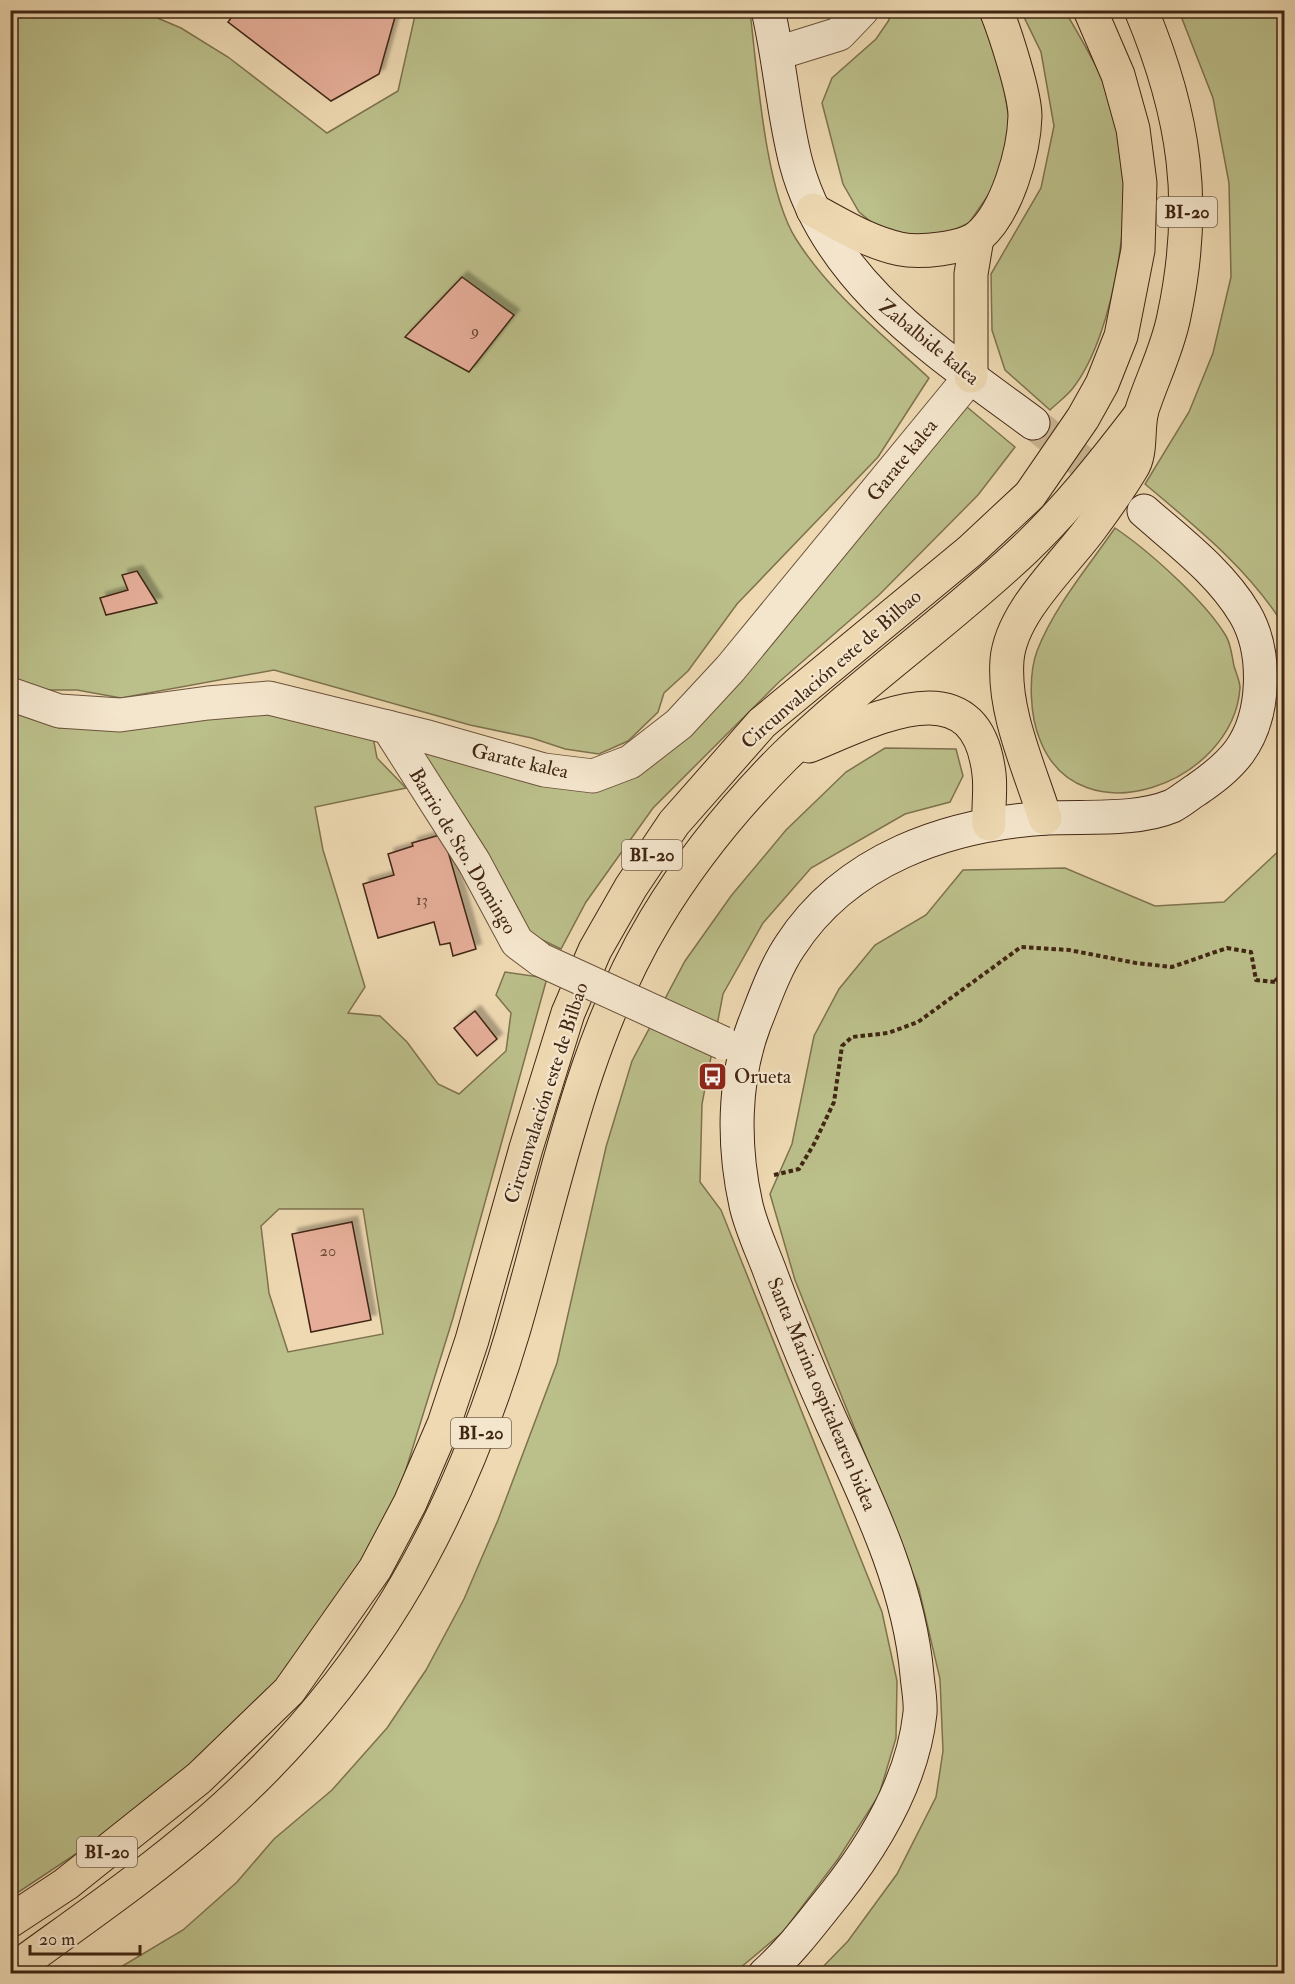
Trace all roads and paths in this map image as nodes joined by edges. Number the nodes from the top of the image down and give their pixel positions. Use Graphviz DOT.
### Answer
graph roads {
  1 [pos="768,10"];
  2 [pos="862,10"];
  3 [pos="996,10"];
  4 [pos="1090,10"];
  5 [pos="1141,10"];
  6 [pos="778,53"];
  7 [pos="813,210"];
  8 [pos="977,238"];
  9 [pos="971,376"];
  10 [pos="1141,414"];
  11 [pos="1033,423"];
  12 [pos="1144,511"];
  13 [pos="10,694"];
  14 [pos="388,727"];
  15 [pos="788,754"];
  16 [pos="1035,787"];
  17 [pos="1046,818"];
  18 [pos="988,825"];
  19 [pos="1284,972"];
  20 [pos="1275,982"];
  21 [pos="1284,983"];
  22 [pos="735,1049"];
  23 [pos="743,1182"];
  24 [pos="10,1921"];
  25 [pos="10,1972"];
  26 [pos="765,1974"];
  1 -- 6 [label="street, Zabalbide kalea"];
  2 -- 6 [label="street"];
  3 -- 8 [label="main road"];
  4 -- 24 [label="main road, Circunvalación este de Bilbao / BI-20"];
  5 -- 10 [label="main road, BI-20"];
  6 -- 7 [label="street, Zabalbide kalea"];
  7 -- 8 [label="main road"];
  7 -- 9 [label="street, Zabalbide kalea"];
  8 -- 9 [label="main road"];
  9 -- 11 [label="street, Zabalbide kalea"];
  9 -- 14 [label="street, Garate kalea"];
  10 -- 15 [label="main road, Circunvalación este de Bilbao / BI-20"];
  10 -- 16 [label="main road"];
  12 -- 17 [label="street"];
  13 -- 14 [label="street, Garate kalea"];
  14 -- 22 [label="street, Barrio de Sto. Domingo, bridge"];
  15 -- 18 [label="main road"];
  15 -- 25 [label="main road, Circunvalación este de Bilbao / BI-20"];
  16 -- 17 [label="main road"];
  16 -- 18 [label="street"];
  17 -- 18 [label="street"];
  18 -- 22 [label="street, Santa Marina ospitalearen bidea"];
  19 -- 20 [label="path"];
  20 -- 21 [label="path"];
  20 -- 23 [label="path"];
  22 -- 23 [label="street, Santa Marina ospitalearen bidea"];
  23 -- 26 [label="street, Santa Marina ospitalearen bidea"];
}
